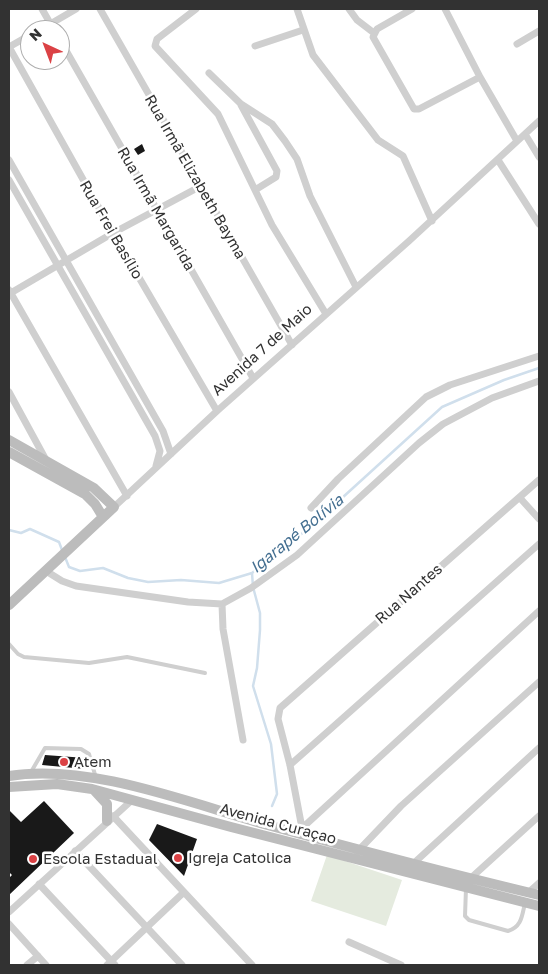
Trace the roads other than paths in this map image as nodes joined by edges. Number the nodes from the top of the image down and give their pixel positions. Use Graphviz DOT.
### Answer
graph roads {
  1 [pos="42,9"];
  2 [pos="76,9"];
  3 [pos="100,9"];
  4 [pos="196,9"];
  5 [pos="297,9"];
  6 [pos="350,9"];
  7 [pos="412,9"];
  8 [pos="445,9"];
  9 [pos="49,20"];
  10 [pos="62,20"];
  11 [pos="303,30"];
  12 [pos="539,31"];
  13 [pos="374,32"];
  14 [pos="20,41"];
  15 [pos="517,44"];
  16 [pos="255,46"];
  17 [pos="9,47"];
  18 [pos="70,58"];
  19 [pos="209,73"];
  20 [pos="480,77"];
  21 [pos="241,104"];
  22 [pos="539,121"];
  23 [pos="525,134"];
  24 [pos="517,141"];
  25 [pos="539,158"];
  26 [pos="9,160"];
  27 [pos="498,160"];
  28 [pos="9,180"];
  29 [pos="201,186"];
  30 [pos="255,190"];
  31 [pos="157,211"];
  32 [pos="432,220"];
  33 [pos="539,224"];
  34 [pos="113,233"];
  35 [pos="65,261"];
  36 [pos="57,265"];
  37 [pos="356,287"];
  38 [pos="9,292"];
  39 [pos="326,314"];
  40 [pos="292,345"];
  41 [pos="539,356"];
  42 [pos="254,378"];
  43 [pos="539,381"];
  44 [pos="9,392"];
  45 [pos="217,411"];
  46 [pos="9,440"];
  47 [pos="9,452"];
  48 [pos="171,454"];
  49 [pos="47,461"];
  50 [pos="156,469"];
  51 [pos="539,480"];
  52 [pos="127,496"];
  53 [pos="520,498"];
  54 [pos="114,507"];
  55 [pos="312,508"];
  56 [pos="103,517"];
  57 [pos="539,519"];
  58 [pos="539,544"];
  59 [pos="46,570"];
  60 [pos="222,604"];
  61 [pos="9,605"];
  62 [pos="539,611"];
  63 [pos="9,644"];
  64 [pos="205,673"];
  65 [pos="539,682"];
  66 [pos="243,740"];
  67 [pos="539,748"];
  68 [pos="290,765"];
  69 [pos="30,774"];
  70 [pos="9,776"];
  71 [pos="96,778"];
  72 [pos="9,787"];
  73 [pos="92,789"];
  74 [pos="131,800"];
  75 [pos="218,811"];
  76 [pos="539,816"];
  77 [pos="110,819"];
  78 [pos="212,822"];
  79 [pos="299,830"];
  80 [pos="75,851"];
  81 [pos="356,854"];
  82 [pos="414,863"];
  83 [pos="472,877"];
  84 [pos="539,883"];
  85 [pos="38,884"];
  86 [pos="466,888"];
  87 [pos="183,893"];
  88 [pos="534,894"];
  89 [pos="525,903"];
  90 [pos="539,906"];
  91 [pos="9,912"];
  92 [pos="9,924"];
  93 [pos="146,928"];
  94 [pos="349,942"];
  95 [pos="38,956"];
  96 [pos="111,964"];
  97 [pos="28,965"];
  98 [pos="46,965"];
  99 [pos="182,965"];
  100 [pos="252,965"];
  101 [pos="401,965"];
  1 -- 9 [label="street"];
  2 -- 10 [label="street"];
  3 -- 29 [label="street, Rua Irmã Elizabeth Bayma"];
  4 -- 30 [label="street"];
  5 -- 11 [label="street"];
  6 -- 13 [label="street"];
  7 -- 13 [label="street"];
  8 -- 20 [label="street"];
  11 -- 16 [label="street"];
  11 -- 32 [label="street"];
  12 -- 15 [label="street"];
  13 -- 20 [label="street"];
  14 -- 17 [label="street"];
  17 -- 34 [label="street, Rua Frei Basílio"];
  18 -- 31 [label="street, Rua Irmã Margarida"];
  19 -- 21 [label="street"];
  20 -- 24 [label="street"];
  21 -- 30 [label="street"];
  21 -- 37 [label="street"];
  22 -- 23 [label="street, Avenida 7 de Maio"];
  23 -- 24 [label="street, Avenida 7 de Maio"];
  23 -- 25 [label="street"];
  24 -- 27 [label="street, Avenida 7 de Maio"];
  26 -- 35 [label="street"];
  27 -- 32 [label="street, Avenida 7 de Maio"];
  27 -- 33 [label="street"];
  28 -- 36 [label="street"];
  29 -- 31 [label="street"];
  29 -- 40 [label="street, Rua Irmã Elizabeth Bayma"];
  30 -- 39 [label="street"];
  31 -- 34 [label="street"];
  31 -- 42 [label="street, Rua Irmã Margarida"];
  32 -- 37 [label="street, Avenida 7 de Maio"];
  34 -- 35 [label="street"];
  34 -- 45 [label="street, Rua Frei Basílio"];
  35 -- 36 [label="street"];
  35 -- 48 [label="street"];
  36 -- 38 [label="street"];
  36 -- 50 [label="street"];
  37 -- 39 [label="street, Avenida 7 de Maio"];
  38 -- 52 [label="street"];
  39 -- 40 [label="street, Avenida 7 de Maio"];
  40 -- 42 [label="street, Avenida 7 de Maio"];
  41 -- 55 [label="street"];
  42 -- 45 [label="street, Avenida 7 de Maio"];
  43 -- 60 [label="street"];
  44 -- 49 [label="street"];
  45 -- 48 [label="street, Avenida 7 de Maio"];
  46 -- 49 [label="main road"];
  47 -- 56 [label="main road"];
  48 -- 50 [label="street, Avenida 7 de Maio"];
  49 -- 54 [label="main road"];
  50 -- 52 [label="street, Avenida 7 de Maio"];
  51 -- 53 [label="street, Rua Nantes"];
  52 -- 54 [label="street, Avenida 7 de Maio"];
  53 -- 57 [label="street"];
  53 -- 68 [label="street, Rua Nantes"];
  54 -- 56 [label="main road, Avenida 7 de Maio"];
  56 -- 59 [label="main road, Avenida 7 de Maio"];
  58 -- 68 [label="street"];
  59 -- 60 [label="street"];
  59 -- 61 [label="main road, Avenida 7 de Maio"];
  60 -- 66 [label="street"];
  62 -- 79 [label="street"];
  63 -- 64 [label="lane"];
  65 -- 81 [label="street"];
  67 -- 82 [label="street"];
  68 -- 79 [label="street"];
  69 -- 70 [label="main road, Avenida Curaçao"];
  69 -- 71 [label="main road, Avenida Curaçao"];
  69 -- 71 [label="lane"];
  71 -- 75 [label="main road, Avenida Curaçao"];
  72 -- 73 [label="main road, Avenida Curaçao"];
  73 -- 74 [label="main road, Avenida Curaçao"];
  73 -- 77 [label="main road"];
  74 -- 77 [label="street"];
  74 -- 78 [label="main road, Avenida Curaçao"];
  75 -- 78 [label="main road"];
  75 -- 79 [label="main road, Avenida Curaçao"];
  76 -- 83 [label="street"];
  77 -- 80 [label="street"];
  77 -- 87 [label="street"];
  78 -- 81 [label="main road, Avenida Curaçao"];
  79 -- 81 [label="main road, Avenida Curaçao"];
  80 -- 85 [label="street"];
  80 -- 93 [label="street"];
  81 -- 82 [label="main road, Avenida Curaçao"];
  81 -- 86 [label="main road, Avenida Curaçao"];
  82 -- 83 [label="main road, Avenida Curaçao"];
  83 -- 88 [label="main road, Avenida Curaçao"];
  84 -- 88 [label="street"];
  85 -- 91 [label="street"];
  85 -- 96 [label="street"];
  86 -- 89 [label="main road, Avenida Curaçao"];
  86 -- 89 [label="lane"];
  87 -- 93 [label="street"];
  87 -- 100 [label="street"];
  89 -- 90 [label="main road, Avenida Curaçao"];
  92 -- 95 [label="street"];
  93 -- 96 [label="street"];
  93 -- 99 [label="street"];
  94 -- 101 [label="street"];
  95 -- 97 [label="street"];
  95 -- 98 [label="street"];
}
